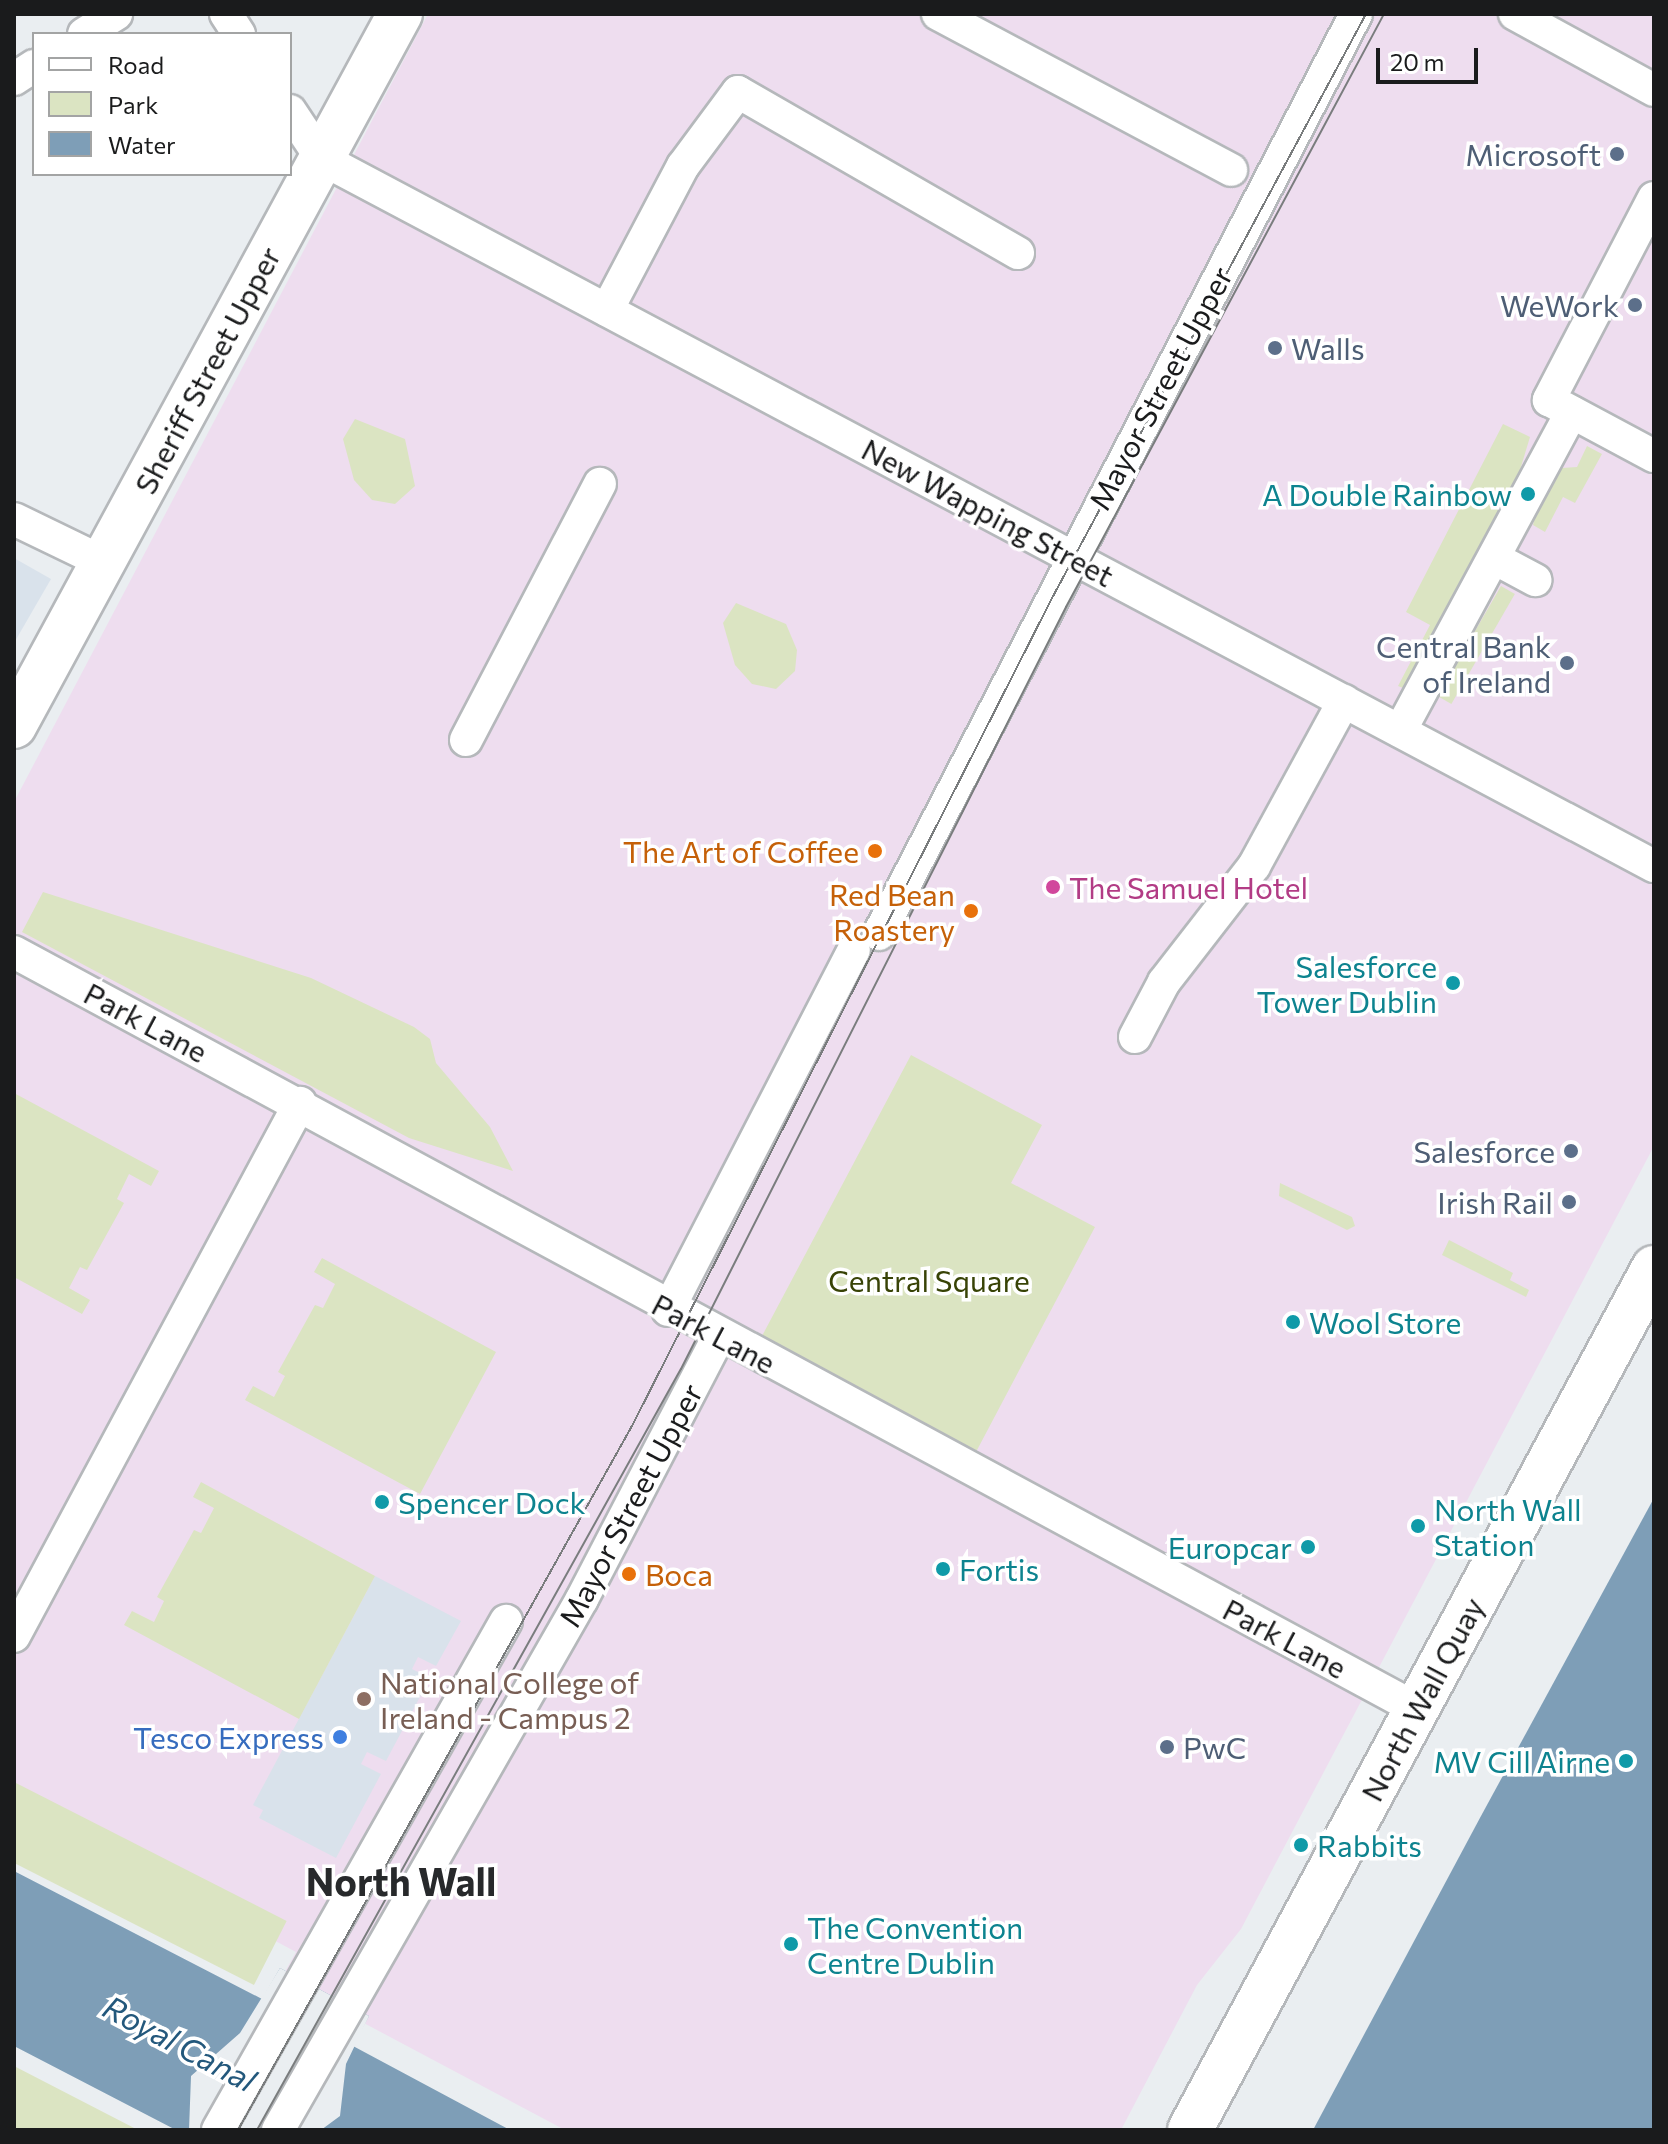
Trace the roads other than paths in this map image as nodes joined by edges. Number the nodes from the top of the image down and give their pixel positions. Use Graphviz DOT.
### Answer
graph roads {
  1 [pos="116,14"];
  2 [pos="226,14"];
  3 [pos="400,14"];
  4 [pos="938,14"];
  5 [pos="1356,14"];
  6 [pos="1515,14"];
  7 [pos="87,32"];
  8 [pos="238,32"];
  9 [pos="32,67"];
  10 [pos="14,79"];
  11 [pos="1654,90"];
  12 [pos="292,114"];
  13 [pos="322,159"];
  14 [pos="1231,170"];
  15 [pos="1654,198"];
  16 [pos="1018,253"];
  17 [pos="607,310"];
  18 [pos="1572,412"];
  19 [pos="1654,456"];
  20 [pos="600,484"];
  21 [pos="14,519"];
  22 [pos="1070,556"];
  23 [pos="1494,558"];
  24 [pos="100,567"];
  25 [pos="1535,580"];
  26 [pos="1344,701"];
  27 [pos="14,726"];
  28 [pos="1400,731"];
  29 [pos="466,740"];
  30 [pos="1654,866"];
  31 [pos="14,952"];
  32 [pos="1135,1037"];
  33 [pos="300,1103"];
  34 [pos="1654,1268"];
  35 [pos="668,1310"];
  36 [pos="719,1336"];
  37 [pos="506,1621"];
  38 [pos="14,1636"];
  39 [pos="1417,1709"];
  40 [pos="218,2130"];
  41 [pos="278,2130"];
  42 [pos="1190,2130"];
  1 -- 7 [label="street"];
  2 -- 8 [label="street"];
  3 -- 13 [label="main road, Sheriff Street Upper"];
  4 -- 14 [label="street"];
  5 -- 22 [label="street, Mayor Street Upper"];
  6 -- 11 [label="street"];
  9 -- 10 [label="street"];
  12 -- 13 [label="street"];
  13 -- 17 [label="street, New Wapping Street"];
  13 -- 24 [label="main road, Sheriff Street Upper"];
  15 -- 18 [label="street"];
  16 -- 17 [label="street"];
  17 -- 22 [label="street, New Wapping Street"];
  18 -- 19 [label="street"];
  18 -- 23 [label="street"];
  20 -- 29 [label="street"];
  21 -- 24 [label="street"];
  22 -- 26 [label="street, New Wapping Street"];
  22 -- 35 [label="street, Mayor Street Upper"];
  23 -- 25 [label="street"];
  23 -- 28 [label="street"];
  24 -- 27 [label="main road, Sheriff Street Upper"];
  26 -- 28 [label="street, New Wapping Street"];
  26 -- 32 [label="street"];
  28 -- 30 [label="street, New Wapping Street"];
  31 -- 33 [label="street, Park Lane"];
  33 -- 35 [label="street, Park Lane"];
  33 -- 38 [label="street"];
  34 -- 39 [label="main road, North Wall Quay"];
  35 -- 36 [label="street, Park Lane"];
  36 -- 39 [label="street, Park Lane"];
  36 -- 41 [label="street, Mayor Street Upper"];
  37 -- 40 [label="street"];
  39 -- 42 [label="main road, North Wall Quay"];
}
